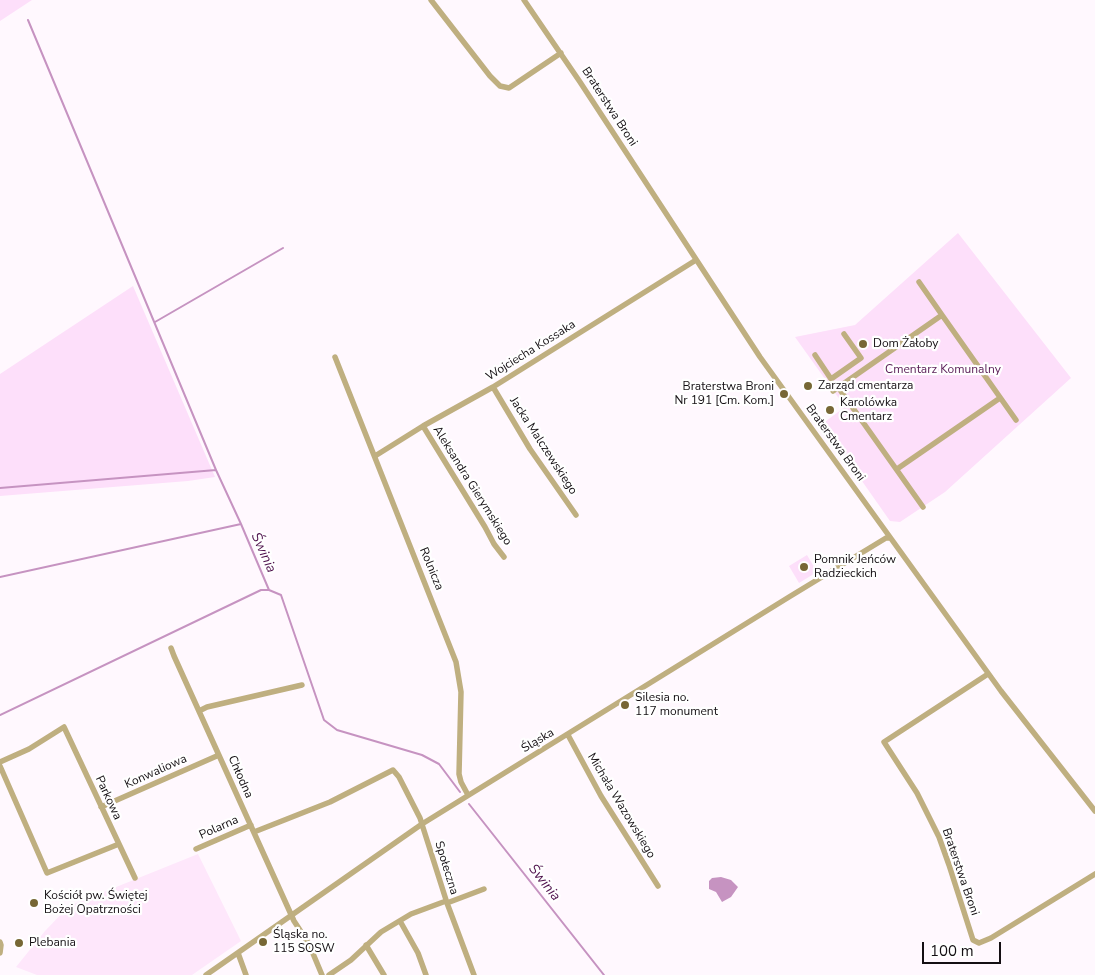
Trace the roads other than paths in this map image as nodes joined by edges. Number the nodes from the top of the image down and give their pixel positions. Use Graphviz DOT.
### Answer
graph roads {
  1 [pos="431,0"];
  2 [pos="524,0"];
  3 [pos="561,53"];
  4 [pos="696,260"];
  5 [pos="919,282"];
  6 [pos="942,315"];
  7 [pos="844,334"];
  8 [pos="815,355"];
  9 [pos="336,357"];
  10 [pos="860,358"];
  11 [pos="867,367"];
  12 [pos="831,379"];
  13 [pos="493,387"];
  14 [pos="836,388"];
  15 [pos="1000,398"];
  16 [pos="1016,420"];
  17 [pos="423,426"];
  18 [pos="375,456"];
  19 [pos="896,469"];
  20 [pos="923,507"];
  21 [pos="576,515"];
  22 [pos="890,538"];
  23 [pos="504,557"];
  24 [pos="172,648"];
  25 [pos="988,674"];
  26 [pos="302,685"];
  27 [pos="199,711"];
  28 [pos="568,735"];
  29 [pos="219,755"];
  30 [pos="0,764"];
  31 [pos="468,795"];
  32 [pos="101,807"];
  33 [pos="1095,811"];
  34 [pos="422,824"];
  35 [pos="251,825"];
  36 [pos="254,832"];
  37 [pos="119,844"];
  38 [pos="196,849"];
  39 [pos="1095,874"];
  40 [pos="135,878"];
  41 [pos="658,886"];
  42 [pos="484,889"];
  43 [pos="446,902"];
  44 [pos="292,914"];
  45 [pos="400,921"];
  46 [pos="0,942"];
  47 [pos="366,945"];
  48 [pos="0,953"];
  49 [pos="238,953"];
  50 [pos="206,975"];
  51 [pos="246,975"];
  52 [pos="322,975"];
  53 [pos="329,975"];
  54 [pos="384,975"];
  55 [pos="426,975"];
  56 [pos="474,975"];
  1 -- 3 [label="street"];
  2 -- 3 [label="street, Braterstwa Broni"];
  3 -- 4 [label="street, Braterstwa Broni"];
  4 -- 13 [label="street, Wojciecha Kossaka"];
  4 -- 22 [label="street, Braterstwa Broni"];
  5 -- 6 [label="street"];
  6 -- 11 [label="street"];
  6 -- 15 [label="street"];
  7 -- 10 [label="street"];
  8 -- 12 [label="street"];
  9 -- 18 [label="street, Rolnicza"];
  10 -- 11 [label="street"];
  10 -- 12 [label="street"];
  11 -- 14 [label="street"];
  12 -- 14 [label="street"];
  13 -- 17 [label="street, Wojciecha Kossaka"];
  13 -- 21 [label="street, Jacka Malczewskiego"];
  14 -- 19 [label="street"];
  15 -- 16 [label="street"];
  15 -- 19 [label="street"];
  17 -- 18 [label="street, Wojciecha Kossaka"];
  17 -- 23 [label="street, Aleksandra Gierymskiego"];
  18 -- 31 [label="street, Rolnicza"];
  19 -- 20 [label="street"];
  22 -- 25 [label="street, Braterstwa Broni"];
  22 -- 28 [label="street, Śląska"];
  24 -- 27 [label="street, Chłodna"];
  25 -- 33 [label="street, Braterstwa Broni"];
  25 -- 39 [label="street, Braterstwa Broni"];
  26 -- 27 [label="street"];
  27 -- 29 [label="street, Chłodna"];
  28 -- 31 [label="street, Śląska"];
  28 -- 41 [label="street, Michała Wazowskiego"];
  29 -- 32 [label="street, Konwaliowa"];
  29 -- 35 [label="street, Chłodna"];
  30 -- 32 [label="street, Parkowa"];
  30 -- 37 [label="street"];
  31 -- 34 [label="street, Śląska"];
  32 -- 37 [label="street, Parkowa"];
  34 -- 36 [label="street, Społeczna"];
  34 -- 43 [label="street, Społeczna"];
  34 -- 44 [label="street, Śląska"];
  35 -- 36 [label="street, Chłodna"];
  35 -- 38 [label="street, Polarna"];
  36 -- 44 [label="street, Chłodna"];
  37 -- 40 [label="street, Parkowa"];
  42 -- 43 [label="street"];
  43 -- 45 [label="street"];
  43 -- 56 [label="street, Społeczna"];
  44 -- 49 [label="street, Śląska"];
  44 -- 52 [label="street, Chłodna"];
  45 -- 47 [label="street"];
  45 -- 55 [label="street"];
  46 -- 48 [label="street"];
  47 -- 53 [label="street"];
  47 -- 54 [label="street"];
  49 -- 50 [label="street, Śląska"];
  49 -- 51 [label="street"];
}
